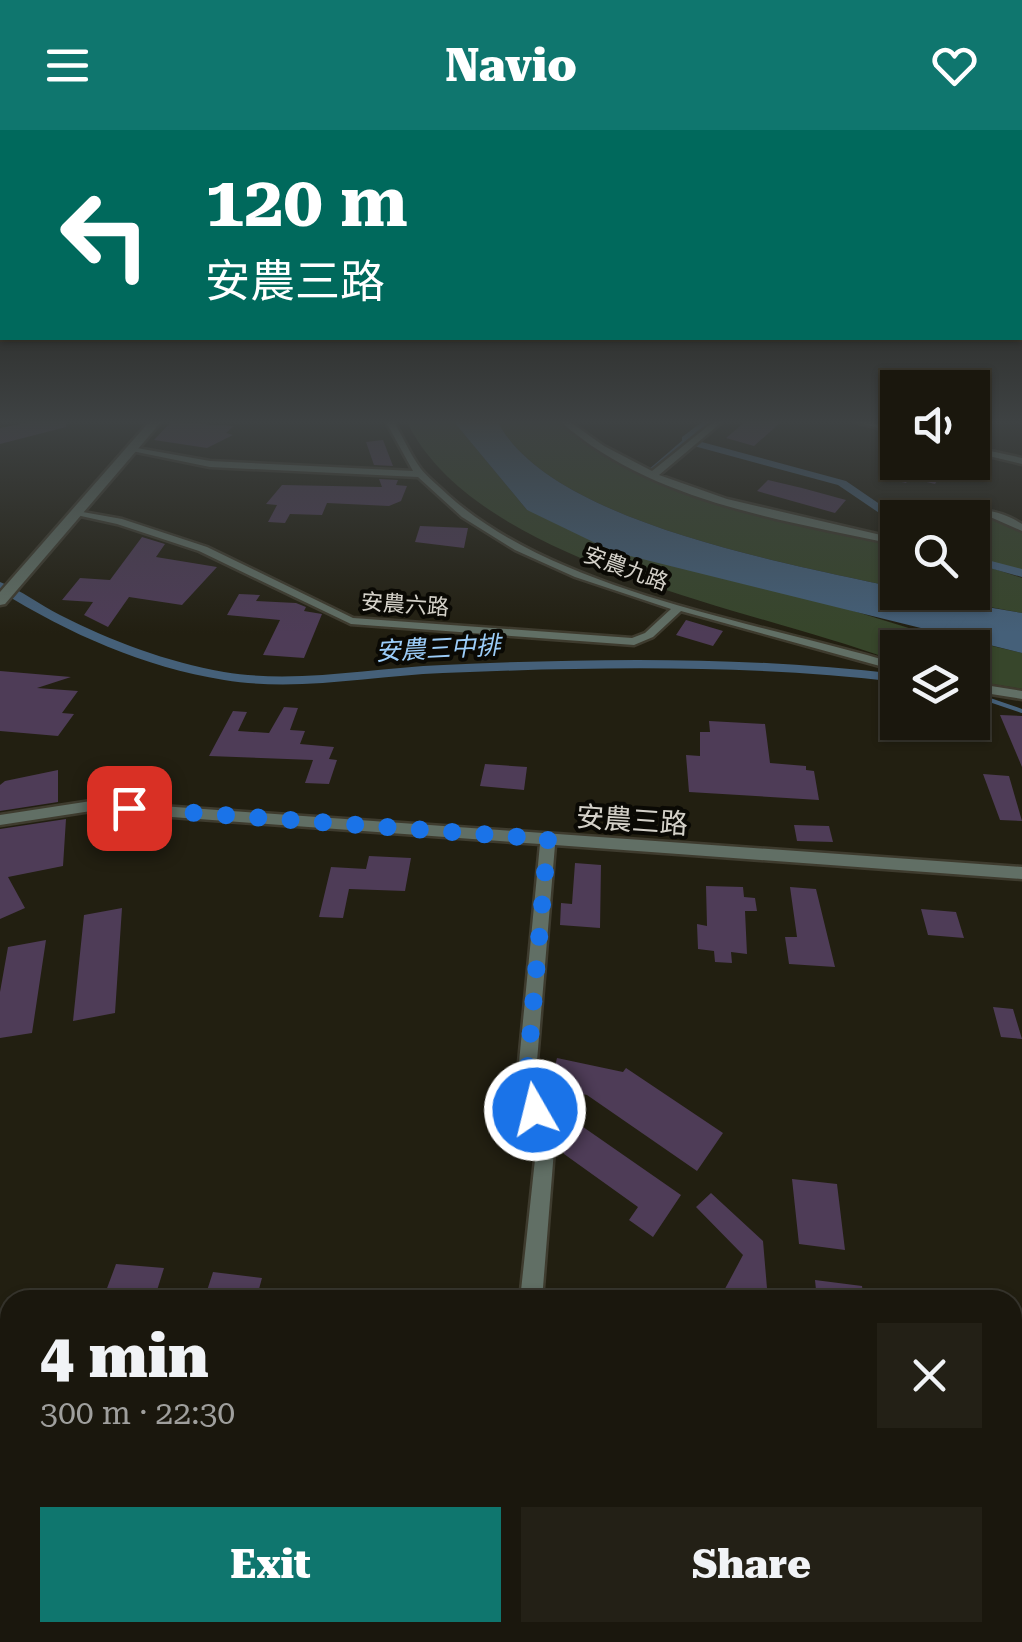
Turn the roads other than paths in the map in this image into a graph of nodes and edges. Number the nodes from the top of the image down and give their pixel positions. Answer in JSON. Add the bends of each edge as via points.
{"nodes":[{"id":1,"x":95,"y":493,"type":"edge"},
{"id":2,"x":444,"y":493,"type":"edge"},
{"id":3,"x":702,"y":493,"type":"edge"},
{"id":4,"x":990,"y":512,"type":"edge"},
{"id":5,"x":77,"y":514,"type":"junction"},
{"id":6,"x":1022,"y":528,"type":"edge"},
{"id":7,"x":880,"y":538,"type":"edge"},
{"id":8,"x":0,"y":600,"type":"edge"},
{"id":9,"x":678,"y":608,"type":"junction"},
{"id":10,"x":880,"y":662,"type":"edge"},
{"id":11,"x":990,"y":691,"type":"edge"},
{"id":12,"x":1022,"y":695,"type":"edge"},
{"id":13,"x":0,"y":820,"type":"edge"},
{"id":14,"x":548,"y":839,"type":"junction"},
{"id":15,"x":1022,"y":873,"type":"edge"},
{"id":16,"x":533,"y":1290,"type":"edge"}],
"edges":[{"from":1,"to":5,"type":"street"},
{"from":2,"to":9,"type":"street","name":"安農九路","via":[[531,552]]},
{"from":3,"to":7,"type":"street"},
{"from":4,"to":6,"type":"street"},
{"from":5,"to":8,"type":"street"},
{"from":5,"to":9,"type":"street","name":"安農六路","via":[[202,549],[351,621],[634,642]]},
{"from":9,"to":10,"type":"street","name":"安農九路"},
{"from":11,"to":12,"type":"street"},
{"from":13,"to":14,"type":"street","name":"安農三路","via":[[90,806]]},
{"from":14,"to":15,"type":"street","name":"安農三路"},
{"from":14,"to":16,"type":"street","via":[[527,1073],[545,1150]]}]}
